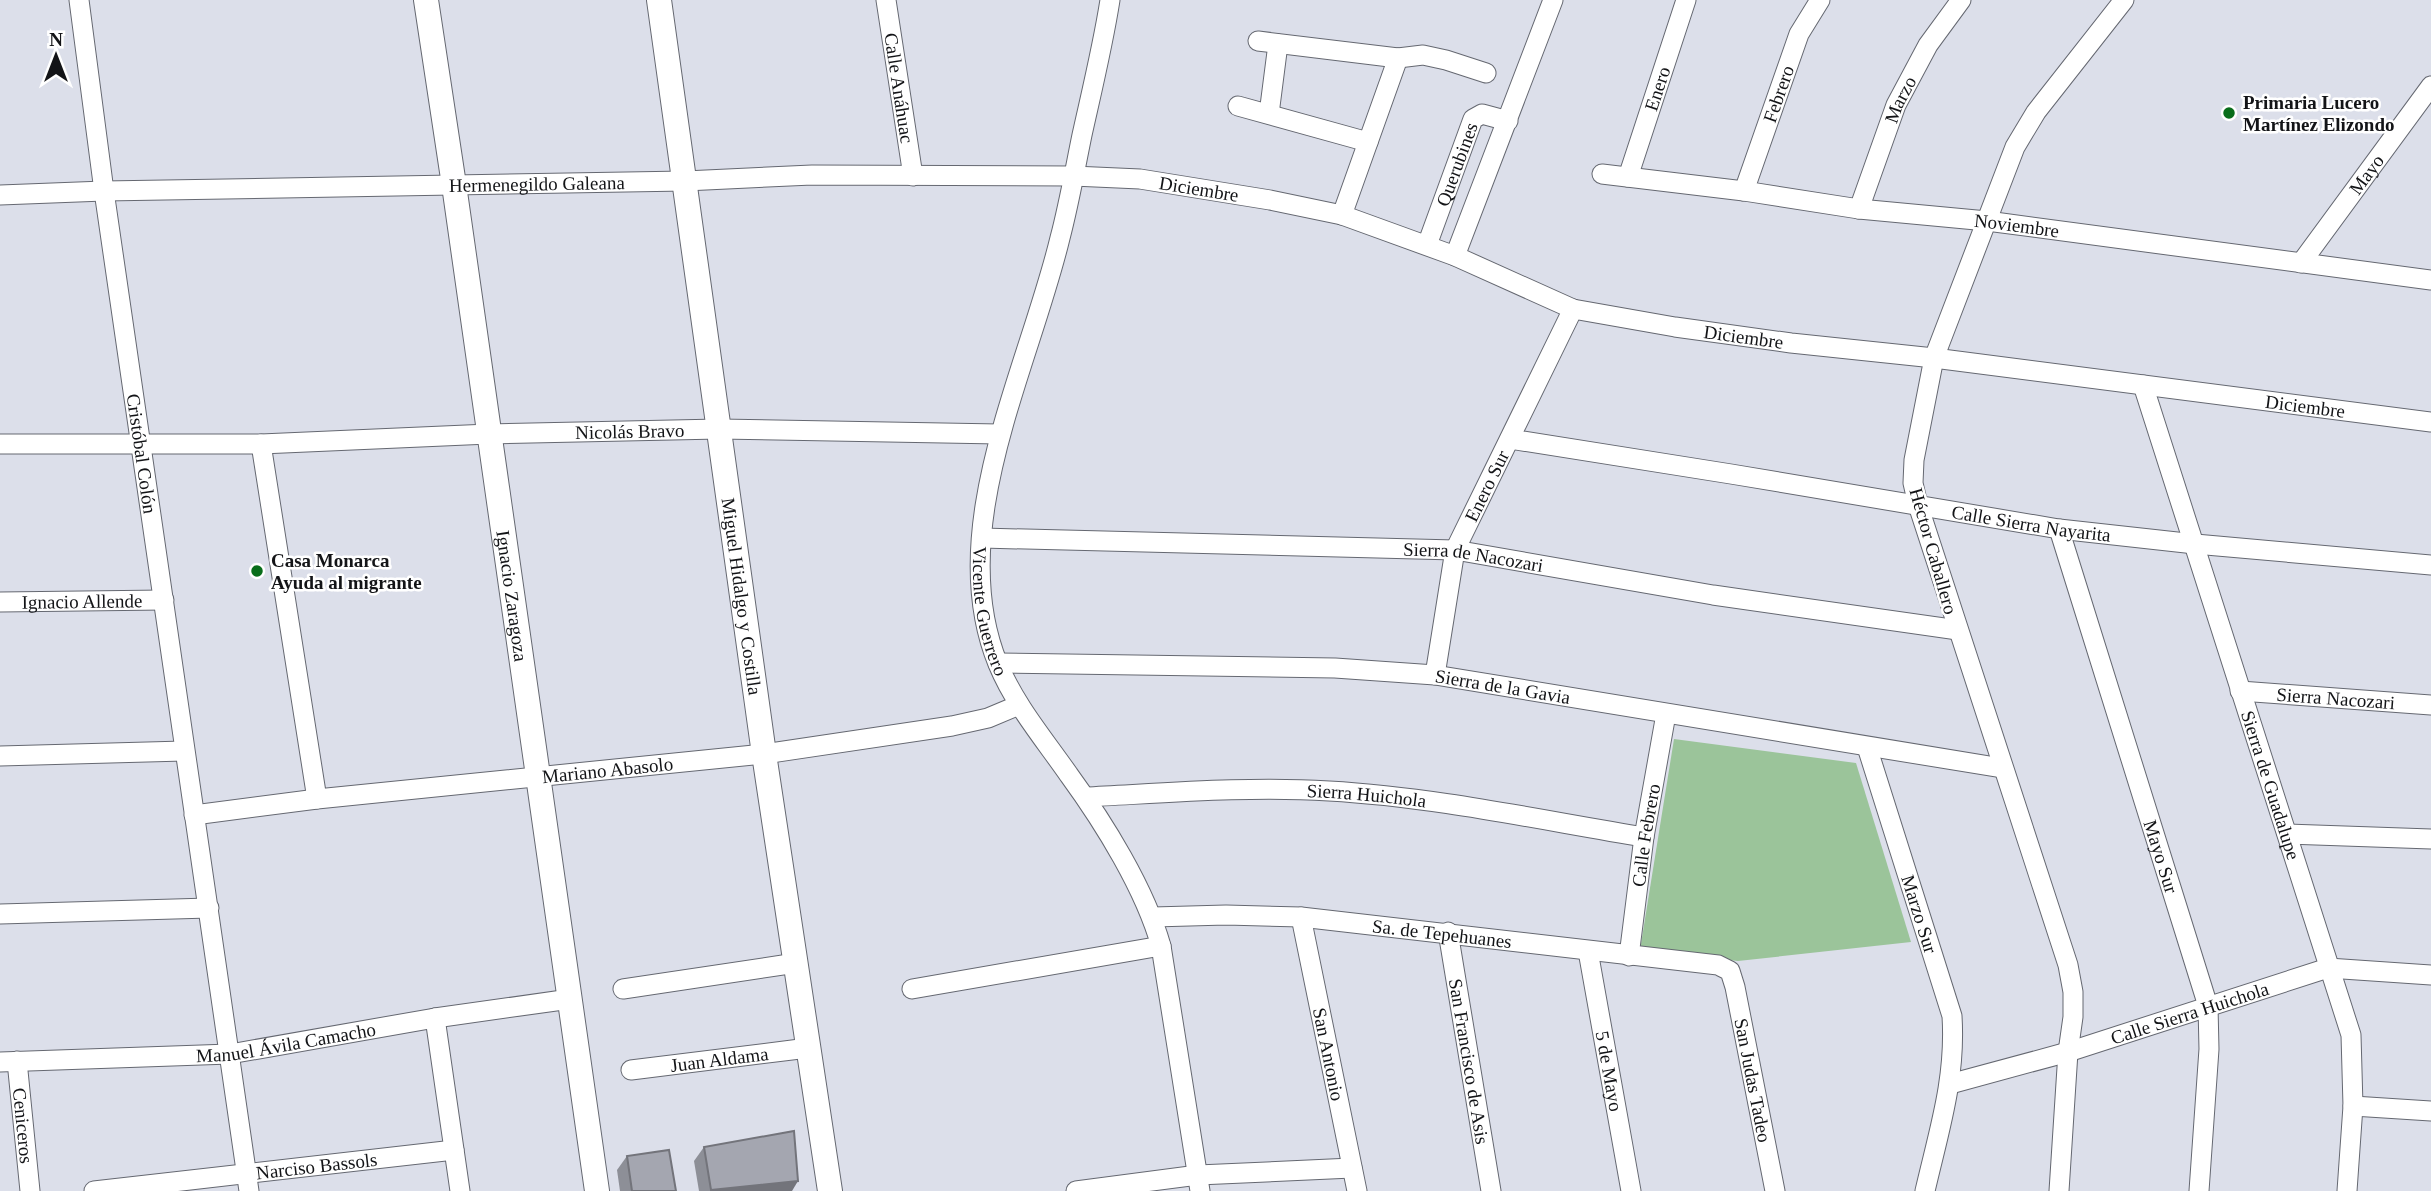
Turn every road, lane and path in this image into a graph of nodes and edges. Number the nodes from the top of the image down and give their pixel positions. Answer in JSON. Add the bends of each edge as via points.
{"nodes":[{"id":1,"x":79,"y":0,"type":"edge"},
{"id":2,"x":426,"y":0,"type":"edge"},
{"id":3,"x":659,"y":0,"type":"edge"},
{"id":4,"x":886,"y":0,"type":"edge"},
{"id":5,"x":1110,"y":0,"type":"edge"},
{"id":6,"x":1553,"y":0,"type":"edge"},
{"id":7,"x":1686,"y":0,"type":"edge"},
{"id":8,"x":1821,"y":0,"type":"edge"},
{"id":9,"x":1961,"y":0,"type":"edge"},
{"id":10,"x":2124,"y":0,"type":"edge"},
{"id":11,"x":1258,"y":41,"type":"dead end"},
{"id":12,"x":1279,"y":44,"type":"junction"},
{"id":13,"x":1398,"y":58,"type":"junction"},
{"id":14,"x":1486,"y":73,"type":"dead end"},
{"id":15,"x":2431,"y":86,"type":"edge"},
{"id":16,"x":1238,"y":106,"type":"dead end"},
{"id":17,"x":1269,"y":114,"type":"junction"},
{"id":18,"x":1508,"y":121,"type":"junction"},
{"id":19,"x":1368,"y":142,"type":"junction"},
{"id":20,"x":1602,"y":174,"type":"dead end"},
{"id":21,"x":914,"y":176,"type":"junction"},
{"id":22,"x":1073,"y":176,"type":"junction"},
{"id":23,"x":1628,"y":177,"type":"junction"},
{"id":24,"x":685,"y":181,"type":"junction"},
{"id":25,"x":454,"y":185,"type":"junction"},
{"id":26,"x":104,"y":191,"type":"junction"},
{"id":27,"x":1744,"y":191,"type":"junction"},
{"id":28,"x":0,"y":195,"type":"edge"},
{"id":29,"x":1859,"y":209,"type":"junction"},
{"id":30,"x":1342,"y":215,"type":"junction"},
{"id":31,"x":1987,"y":221,"type":"junction"},
{"id":32,"x":1427,"y":245,"type":"junction"},
{"id":33,"x":1455,"y":256,"type":"junction"},
{"id":34,"x":2301,"y":263,"type":"junction"},
{"id":35,"x":2431,"y":281,"type":"edge"},
{"id":36,"x":1573,"y":309,"type":"junction"},
{"id":37,"x":1934,"y":358,"type":"junction"},
{"id":38,"x":2143,"y":385,"type":"junction"},
{"id":39,"x":2431,"y":422,"type":"edge"},
{"id":40,"x":719,"y":429,"type":"junction"},
{"id":41,"x":489,"y":434,"type":"junction"},
{"id":42,"x":999,"y":434,"type":"junction"},
{"id":43,"x":1510,"y":439,"type":"junction"},
{"id":44,"x":141,"y":443,"type":"junction"},
{"id":45,"x":261,"y":443,"type":"junction"},
{"id":46,"x":0,"y":444,"type":"edge"},
{"id":47,"x":1917,"y":505,"type":"junction"},
{"id":48,"x":2059,"y":529,"type":"junction"},
{"id":49,"x":982,"y":538,"type":"junction"},
{"id":50,"x":2194,"y":544,"type":"junction"},
{"id":51,"x":1455,"y":550,"type":"junction"},
{"id":52,"x":2431,"y":565,"type":"edge"},
{"id":53,"x":164,"y":600,"type":"junction"},
{"id":54,"x":0,"y":601,"type":"edge"},
{"id":55,"x":1958,"y":630,"type":"junction"},
{"id":56,"x":998,"y":663,"type":"junction"},
{"id":57,"x":1435,"y":675,"type":"junction"},
{"id":58,"x":2240,"y":691,"type":"junction"},
{"id":59,"x":1019,"y":705,"type":"junction"},
{"id":60,"x":2431,"y":705,"type":"edge"},
{"id":61,"x":1666,"y":714,"type":"junction"},
{"id":62,"x":1867,"y":747,"type":"junction"},
{"id":63,"x":184,"y":751,"type":"junction"},
{"id":64,"x":764,"y":754,"type":"junction"},
{"id":65,"x":0,"y":756,"type":"edge"},
{"id":66,"x":2002,"y":768,"type":"junction"},
{"id":67,"x":537,"y":776,"type":"junction"},
{"id":68,"x":1085,"y":797,"type":"junction"},
{"id":69,"x":317,"y":799,"type":"junction"},
{"id":70,"x":194,"y":815,"type":"junction"},
{"id":71,"x":2287,"y":834,"type":"junction"},
{"id":72,"x":1644,"y":838,"type":"junction"},
{"id":73,"x":2431,"y":839,"type":"edge"},
{"id":74,"x":209,"y":908,"type":"junction"},
{"id":75,"x":0,"y":914,"type":"edge"},
{"id":76,"x":1153,"y":917,"type":"junction"},
{"id":77,"x":1301,"y":917,"type":"junction"},
{"id":78,"x":1448,"y":932,"type":"junction"},
{"id":79,"x":1161,"y":946,"type":"junction"},
{"id":80,"x":1588,"y":951,"type":"junction"},
{"id":81,"x":1629,"y":957,"type":"junction"},
{"id":82,"x":796,"y":963,"type":"junction"},
{"id":83,"x":2329,"y":968,"type":"junction"},
{"id":84,"x":1730,"y":971,"type":"joint"},
{"id":85,"x":2431,"y":975,"type":"edge"},
{"id":86,"x":622,"y":989,"type":"dead end"},
{"id":87,"x":912,"y":989,"type":"dead end"},
{"id":88,"x":570,"y":999,"type":"junction"},
{"id":89,"x":2208,"y":1006,"type":"junction"},
{"id":90,"x":435,"y":1018,"type":"junction"},
{"id":91,"x":808,"y":1048,"type":"junction"},
{"id":92,"x":2068,"y":1052,"type":"junction"},
{"id":93,"x":230,"y":1054,"type":"junction"},
{"id":94,"x":8,"y":1061,"type":"edge"},
{"id":95,"x":631,"y":1070,"type":"dead end"},
{"id":96,"x":1950,"y":1084,"type":"junction"},
{"id":97,"x":2353,"y":1106,"type":"junction"},
{"id":98,"x":2431,"y":1111,"type":"edge"},
{"id":99,"x":454,"y":1150,"type":"junction"},
{"id":100,"x":1352,"y":1168,"type":"junction"},
{"id":101,"x":247,"y":1182,"type":"edge"},
{"id":102,"x":1199,"y":1183,"type":"edge"},
{"id":103,"x":30,"y":1191,"type":"edge"},
{"id":104,"x":94,"y":1191,"type":"edge"},
{"id":105,"x":460,"y":1191,"type":"edge"},
{"id":106,"x":597,"y":1191,"type":"edge"},
{"id":107,"x":830,"y":1191,"type":"edge"},
{"id":108,"x":1076,"y":1191,"type":"edge"},
{"id":109,"x":1357,"y":1191,"type":"edge"},
{"id":110,"x":1491,"y":1191,"type":"edge"},
{"id":111,"x":1631,"y":1191,"type":"edge"},
{"id":112,"x":1775,"y":1191,"type":"edge"},
{"id":113,"x":1925,"y":1191,"type":"edge"},
{"id":114,"x":2059,"y":1191,"type":"edge"},
{"id":115,"x":2199,"y":1191,"type":"edge"},
{"id":116,"x":2347,"y":1191,"type":"edge"}],
"edges":[{"from":1,"to":26,"type":"street","name":"Cristóbal Colón"},
{"from":2,"to":25,"type":"main road","name":"Ignacio Zaragoza"},
{"from":3,"to":24,"type":"main road","name":"Miguel Hidalgo y Costilla"},
{"from":4,"to":21,"type":"street","name":"Calle Anáhuac"},
{"from":5,"to":22,"type":"street","name":"Vicente Guerrero"},
{"from":6,"to":18,"type":"street","name":"Querubines"},
{"from":7,"to":23,"type":"street","name":"Enero"},
{"from":8,"to":27,"type":"street","name":"Febrero","via":[[1799,34]]},
{"from":9,"to":29,"type":"street","name":"Marzo","via":[[1928,45],[1896,106]]},
{"from":10,"to":31,"type":"street","name":"Héctor Caballero","via":[[2036,112],[2015,147]]},
{"from":11,"to":12,"type":"street"},
{"from":12,"to":13,"type":"street"},
{"from":12,"to":17,"type":"street"},
{"from":13,"to":14,"type":"street","via":[[1423,55]]},
{"from":13,"to":19,"type":"street"},
{"from":15,"to":34,"type":"street","name":"Mayo"},
{"from":16,"to":17,"type":"street"},
{"from":17,"to":19,"type":"street"},
{"from":18,"to":32,"type":"street","name":"Querubines","via":[[1482,114],[1473,118]]},
{"from":18,"to":33,"type":"street","name":"Querubines"},
{"from":19,"to":30,"type":"street"},
{"from":20,"to":23,"type":"street","name":"Noviembre"},
{"from":21,"to":22,"type":"street","name":"Hermenegildo Galeana"},
{"from":21,"to":24,"type":"street","name":"Hermenegildo Galeana"},
{"from":22,"to":30,"type":"street","name":"Diciembre","via":[[1166,183]]},
{"from":22,"to":42,"type":"street","name":"Vicente Guerrero","via":[[1060,239]]},
{"from":23,"to":27,"type":"street","name":"Noviembre"},
{"from":24,"to":25,"type":"street","name":"Hermenegildo Galeana"},
{"from":24,"to":40,"type":"main road","name":"Miguel Hidalgo y Costilla"},
{"from":25,"to":26,"type":"street","name":"Hermenegildo Galeana"},
{"from":25,"to":41,"type":"main road","name":"Ignacio Zaragoza"},
{"from":26,"to":28,"type":"street","name":"Hermenegildo Galeana"},
{"from":26,"to":44,"type":"street","name":"Cristóbal Colón"},
{"from":27,"to":29,"type":"street","name":"Noviembre"},
{"from":29,"to":31,"type":"street","name":"Noviembre"},
{"from":30,"to":32,"type":"street","name":"Diciembre"},
{"from":31,"to":34,"type":"street","name":"Noviembre"},
{"from":31,"to":37,"type":"street","name":"Héctor Caballero"},
{"from":32,"to":33,"type":"street","name":"Diciembre"},
{"from":33,"to":36,"type":"street","name":"Diciembre"},
{"from":34,"to":35,"type":"street","name":"Noviembre"},
{"from":36,"to":37,"type":"street","name":"Diciembre","via":[[1701,331]]},
{"from":36,"to":43,"type":"street","name":"Enero Sur"},
{"from":37,"to":38,"type":"street","name":"Diciembre"},
{"from":37,"to":47,"type":"street","name":"Héctor Caballero","via":[[1914,460]]},
{"from":38,"to":39,"type":"street","name":"Diciembre"},
{"from":38,"to":50,"type":"street","name":"Sierra de Guadalupe"},
{"from":40,"to":41,"type":"street","name":"Nicolás Bravo"},
{"from":40,"to":42,"type":"street","name":"Nicolás Bravo"},
{"from":40,"to":64,"type":"main road","name":"Miguel Hidalgo y Costilla"},
{"from":41,"to":45,"type":"street","name":"Nicolás Bravo"},
{"from":41,"to":67,"type":"main road","name":"Ignacio Zaragoza"},
{"from":42,"to":49,"type":"street","name":"Vicente Guerrero"},
{"from":43,"to":47,"type":"street","name":"Calle Sierra Nayarita"},
{"from":43,"to":51,"type":"street","name":"Enero Sur"},
{"from":44,"to":45,"type":"street","name":"Nicolás Bravo"},
{"from":44,"to":46,"type":"street","name":"Nicolás Bravo"},
{"from":44,"to":53,"type":"street","name":"Cristóbal Colón"},
{"from":45,"to":69,"type":"street"},
{"from":47,"to":48,"type":"street","name":"Calle Sierra Nayarita"},
{"from":47,"to":55,"type":"street","name":"Héctor Caballero"},
{"from":48,"to":50,"type":"street","name":"Calle Sierra Nayarita"},
{"from":48,"to":89,"type":"street","name":"Mayo Sur"},
{"from":49,"to":51,"type":"street","name":"Sierra de Nacozari"},
{"from":49,"to":56,"type":"street","name":"Vicente Guerrero","via":[[985,618]]},
{"from":50,"to":52,"type":"street","name":"Calle Sierra Nayarita"},
{"from":50,"to":58,"type":"street","name":"Sierra de Guadalupe"},
{"from":51,"to":55,"type":"street","name":"Sierra de Nacozari","via":[[1713,595]]},
{"from":51,"to":57,"type":"street","name":"Enero Sur"},
{"from":53,"to":54,"type":"street","name":"Ignacio Allende"},
{"from":53,"to":63,"type":"street","name":"Cristóbal Colón"},
{"from":55,"to":66,"type":"street","name":"Héctor Caballero"},
{"from":56,"to":57,"type":"street","name":"Sierra de la Gavia","via":[[1335,668]]},
{"from":56,"to":59,"type":"street","name":"Vicente Guerrero"},
{"from":57,"to":61,"type":"street","name":"Sierra de la Gavia"},
{"from":58,"to":60,"type":"street","name":"Sierra Nacozari"},
{"from":58,"to":71,"type":"street","name":"Sierra de Guadalupe"},
{"from":59,"to":64,"type":"street","name":"Mariano Abasolo","via":[[952,726]]},
{"from":59,"to":68,"type":"street","name":"Vicente Guerrero"},
{"from":61,"to":62,"type":"street","name":"Sierra de la Gavia"},
{"from":61,"to":72,"type":"street","name":"Calle Febrero"},
{"from":62,"to":66,"type":"street","name":"Sierra de la Gavia"},
{"from":62,"to":96,"type":"street","name":"Marzo Sur","via":[[1952,1016]]},
{"from":63,"to":65,"type":"street"},
{"from":63,"to":70,"type":"street","name":"Cristóbal Colón"},
{"from":64,"to":67,"type":"street","name":"Mariano Abasolo"},
{"from":64,"to":82,"type":"main road","name":"Miguel Hidalgo y Costilla"},
{"from":66,"to":92,"type":"street","name":"Héctor Caballero","via":[[2068,965],[2073,992]]},
{"from":67,"to":69,"type":"street","name":"Mariano Abasolo"},
{"from":67,"to":88,"type":"main road","name":"Ignacio Zaragoza"},
{"from":68,"to":72,"type":"street","name":"Sierra Huichola","via":[[1266,788],[1331,791],[1422,800]]},
{"from":68,"to":76,"type":"street","name":"Vicente Guerrero"},
{"from":69,"to":70,"type":"street","name":"Mariano Abasolo"},
{"from":70,"to":74,"type":"street","name":"Cristóbal Colón"},
{"from":71,"to":73,"type":"street"},
{"from":71,"to":83,"type":"street","name":"Sierra de Guadalupe"},
{"from":72,"to":81,"type":"street","name":"Calle Febrero"},
{"from":74,"to":75,"type":"street"},
{"from":74,"to":93,"type":"street","name":"Cristóbal Colón"},
{"from":76,"to":77,"type":"street","name":"Sa. de Tepehuanes"},
{"from":76,"to":79,"type":"street","name":"Vicente Guerrero"},
{"from":77,"to":78,"type":"street","name":"Sa. de Tepehuanes"},
{"from":77,"to":100,"type":"street","name":"San Antonio"},
{"from":78,"to":80,"type":"street","name":"Sa. de Tepehuanes"},
{"from":78,"to":110,"type":"street","name":"San Francisco de Asis"},
{"from":79,"to":87,"type":"street"},
{"from":79,"to":102,"type":"street","name":"Vicente Guerrero"},
{"from":80,"to":81,"type":"street","name":"Sa. de Tepehuanes"},
{"from":80,"to":111,"type":"street","name":"5 de Mayo"},
{"from":81,"to":84,"type":"street","name":"Sa. de Tepehuanes","via":[[1718,965]]},
{"from":82,"to":86,"type":"street"},
{"from":82,"to":91,"type":"main road","name":"Miguel Hidalgo y Costilla"},
{"from":83,"to":85,"type":"street","name":"Calle Sierra Huichola"},
{"from":83,"to":89,"type":"street","name":"Calle Sierra Huichola"},
{"from":83,"to":97,"type":"street","name":"Sierra de Guadalupe","via":[[2351,1035]]},
{"from":84,"to":112,"type":"street","name":"San Judas Tadeo"},
{"from":88,"to":90,"type":"street","name":"Manuel Ávila Camacho"},
{"from":88,"to":106,"type":"main road","name":"Ignacio Zaragoza"},
{"from":89,"to":92,"type":"street","name":"Calle Sierra Huichola"},
{"from":89,"to":115,"type":"street","name":"Mayo Sur"},
{"from":90,"to":93,"type":"street","name":"Manuel Ávila Camacho"},
{"from":90,"to":99,"type":"street"},
{"from":91,"to":95,"type":"street","name":"Juan Aldama"},
{"from":91,"to":107,"type":"main road","name":"Miguel Hidalgo y Costilla"},
{"from":92,"to":96,"type":"street","name":"Calle Sierra Huichola"},
{"from":92,"to":114,"type":"street","name":"Héctor Caballero"},
{"from":93,"to":94,"type":"street","name":"Manuel Ávila Camacho"},
{"from":93,"to":101,"type":"street","name":"Cristóbal Colón"},
{"from":94,"to":103,"type":"street","name":"Ceniceros"},
{"from":96,"to":113,"type":"street","name":"Marzo Sur"},
{"from":97,"to":98,"type":"street"},
{"from":97,"to":116,"type":"street","name":"Sierra de Guadalupe"},
{"from":99,"to":101,"type":"street","name":"Narciso Bassols"},
{"from":99,"to":105,"type":"street"},
{"from":100,"to":102,"type":"street"},
{"from":100,"to":109,"type":"street","name":"San Antonio"},
{"from":101,"to":104,"type":"street","name":"Narciso Bassols"},
{"from":102,"to":108,"type":"street"}]}
